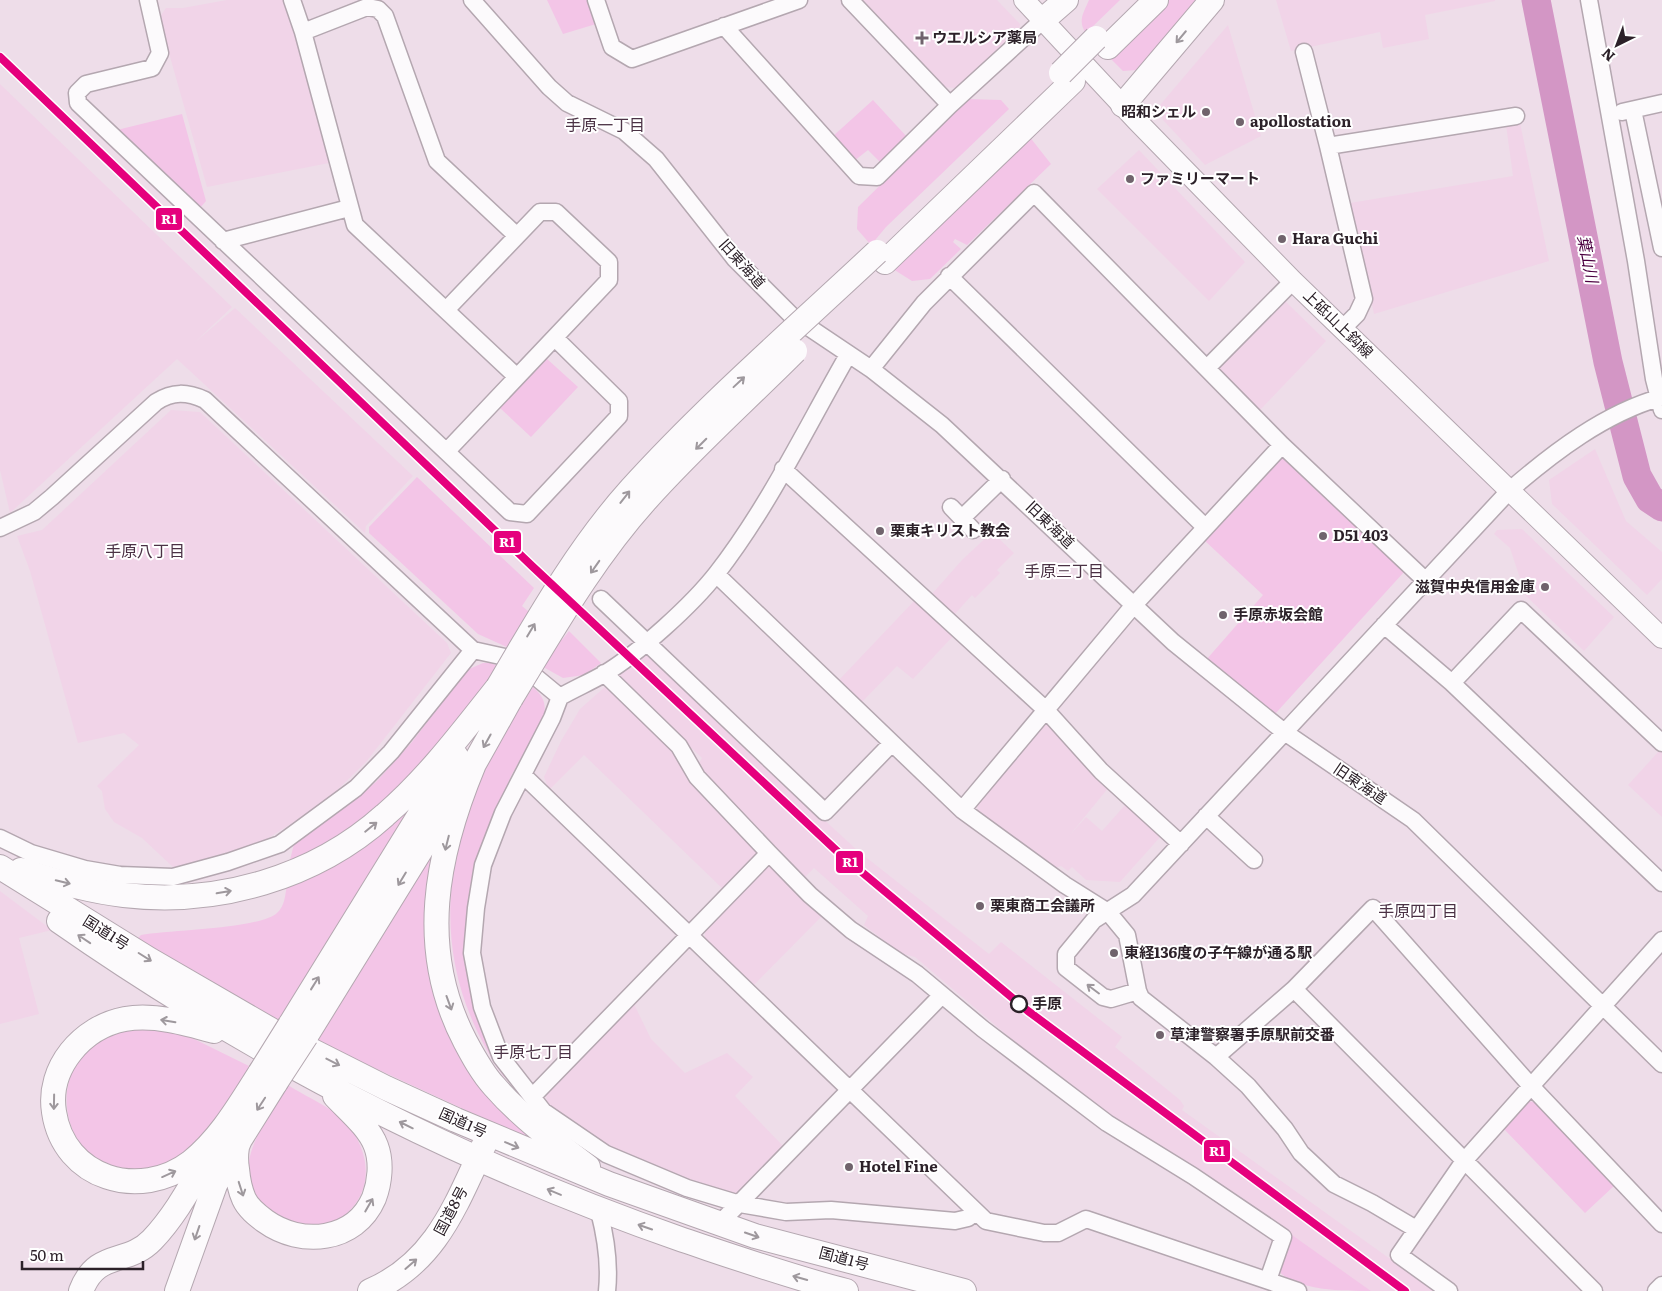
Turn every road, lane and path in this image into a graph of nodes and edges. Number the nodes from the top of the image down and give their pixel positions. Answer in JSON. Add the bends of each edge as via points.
{"nodes":[{"id":1,"x":148,"y":0,"type":"edge"},
{"id":2,"x":292,"y":0,"type":"edge"},
{"id":3,"x":472,"y":0,"type":"edge"},
{"id":4,"x":596,"y":0,"type":"edge"},
{"id":5,"x":799,"y":0,"type":"edge"},
{"id":6,"x":850,"y":0,"type":"edge"},
{"id":7,"x":1066,"y":0,"type":"edge"},
{"id":8,"x":1135,"y":0,"type":"edge"},
{"id":9,"x":1156,"y":0,"type":"edge"},
{"id":10,"x":1212,"y":0,"type":"edge"},
{"id":11,"x":1589,"y":0,"type":"edge"},
{"id":12,"x":1033,"y":6,"type":"edge"},
{"id":13,"x":724,"y":26,"type":"junction"},
{"id":14,"x":303,"y":32,"type":"junction"},
{"id":15,"x":1102,"y":43,"type":"junction"},
{"id":16,"x":1304,"y":52,"type":"dead end"},
{"id":17,"x":1662,"y":103,"type":"edge"},
{"id":18,"x":950,"y":105,"type":"junction"},
{"id":19,"x":1123,"y":105,"type":"junction"},
{"id":20,"x":1633,"y":110,"type":"junction"},
{"id":21,"x":1610,"y":113,"type":"junction"},
{"id":22,"x":1516,"y":116,"type":"dead end"},
{"id":23,"x":1328,"y":146,"type":"junction"},
{"id":24,"x":349,"y":208,"type":"junction"},
{"id":25,"x":516,"y":236,"type":"junction"},
{"id":26,"x":223,"y":241,"type":"junction"},
{"id":27,"x":1662,"y":245,"type":"edge"},
{"id":28,"x":949,"y":276,"type":"junction"},
{"id":29,"x":1293,"y":281,"type":"junction"},
{"id":30,"x":446,"y":310,"type":"junction"},
{"id":31,"x":1342,"y":329,"type":"junction"},
{"id":32,"x":555,"y":338,"type":"junction"},
{"id":33,"x":848,"y":355,"type":"junction"},
{"id":34,"x":1206,"y":368,"type":"junction"},
{"id":35,"x":871,"y":369,"type":"junction"},
{"id":36,"x":517,"y":377,"type":"junction"},
{"id":37,"x":1661,"y":401,"type":"edge"},
{"id":38,"x":1282,"y":445,"type":"junction"},
{"id":39,"x":447,"y":451,"type":"junction"},
{"id":40,"x":783,"y":469,"type":"junction"},
{"id":41,"x":1002,"y":479,"type":"junction"},
{"id":42,"x":1510,"y":490,"type":"junction"},
{"id":43,"x":962,"y":519,"type":"dead end"},
{"id":44,"x":1205,"y":527,"type":"junction"},
{"id":45,"x":0,"y":528,"type":"edge"},
{"id":46,"x":716,"y":574,"type":"junction"},
{"id":47,"x":1426,"y":581,"type":"junction"},
{"id":48,"x":600,"y":599,"type":"dead end"},
{"id":49,"x":1133,"y":606,"type":"junction"},
{"id":50,"x":1384,"y":624,"type":"junction"},
{"id":51,"x":1662,"y":638,"type":"edge"},
{"id":52,"x":646,"y":642,"type":"junction"},
{"id":53,"x":473,"y":650,"type":"junction"},
{"id":54,"x":604,"y":673,"type":"junction"},
{"id":55,"x":1452,"y":683,"type":"junction"},
{"id":56,"x":504,"y":693,"type":"junction"},
{"id":57,"x":560,"y":697,"type":"junction"},
{"id":58,"x":1046,"y":710,"type":"junction"},
{"id":59,"x":1283,"y":731,"type":"junction"},
{"id":60,"x":892,"y":743,"type":"junction"},
{"id":61,"x":1662,"y":743,"type":"edge"},
{"id":62,"x":474,"y":764,"type":"junction"},
{"id":63,"x":523,"y":775,"type":"junction"},
{"id":64,"x":962,"y":810,"type":"junction"},
{"id":65,"x":1206,"y":816,"type":"junction"},
{"id":66,"x":0,"y":838,"type":"edge"},
{"id":67,"x":1181,"y":844,"type":"junction"},
{"id":68,"x":769,"y":852,"type":"junction"},
{"id":69,"x":1254,"y":860,"type":"dead end"},
{"id":70,"x":0,"y":865,"type":"edge"},
{"id":71,"x":0,"y":880,"type":"edge"},
{"id":72,"x":1662,"y":883,"type":"edge"},
{"id":73,"x":1108,"y":912,"type":"junction"},
{"id":74,"x":688,"y":936,"type":"junction"},
{"id":75,"x":1662,"y":940,"type":"edge"},
{"id":76,"x":1294,"y":989,"type":"junction"},
{"id":77,"x":1138,"y":991,"type":"junction"},
{"id":78,"x":942,"y":995,"type":"junction"},
{"id":79,"x":1604,"y":1007,"type":"junction"},
{"id":80,"x":298,"y":1030,"type":"junction"},
{"id":81,"x":1216,"y":1057,"type":"junction"},
{"id":82,"x":1662,"y":1064,"type":"edge"},
{"id":83,"x":267,"y":1069,"type":"junction"},
{"id":84,"x":324,"y":1084,"type":"junction"},
{"id":85,"x":1530,"y":1085,"type":"junction"},
{"id":86,"x":850,"y":1092,"type":"junction"},
{"id":87,"x":532,"y":1097,"type":"junction"},
{"id":88,"x":239,"y":1122,"type":"junction"},
{"id":89,"x":488,"y":1134,"type":"junction"},
{"id":90,"x":477,"y":1158,"type":"junction"},
{"id":91,"x":1464,"y":1161,"type":"junction"},
{"id":92,"x":609,"y":1184,"type":"junction"},
{"id":93,"x":740,"y":1204,"type":"junction"},
{"id":94,"x":599,"y":1211,"type":"junction"},
{"id":95,"x":975,"y":1212,"type":"junction"},
{"id":96,"x":720,"y":1223,"type":"junction"},
{"id":97,"x":1662,"y":1224,"type":"edge"},
{"id":98,"x":1416,"y":1229,"type":"junction"},
{"id":99,"x":865,"y":1265,"type":"junction"},
{"id":100,"x":1268,"y":1280,"type":"junction"},
{"id":101,"x":1662,"y":1285,"type":"edge"},
{"id":102,"x":81,"y":1291,"type":"edge"},
{"id":103,"x":177,"y":1291,"type":"edge"},
{"id":104,"x":370,"y":1291,"type":"edge"},
{"id":105,"x":607,"y":1291,"type":"edge"},
{"id":106,"x":846,"y":1291,"type":"edge"},
{"id":107,"x":888,"y":1291,"type":"edge"},
{"id":108,"x":964,"y":1291,"type":"edge"},
{"id":109,"x":1298,"y":1291,"type":"edge"},
{"id":110,"x":1449,"y":1291,"type":"edge"},
{"id":111,"x":1594,"y":1291,"type":"edge"},
{"id":112,"x":1656,"y":1291,"type":"edge"}],
"edges":[{"from":1,"to":26,"type":"street","via":[[160,53],[152,68],[86,84],[77,93],[78,103]]},
{"from":2,"to":14,"type":"street"},
{"from":3,"to":33,"type":"street","name":"旧東海道","via":[[567,103],[624,131],[656,159],[735,259],[792,316]]},
{"from":4,"to":13,"type":"street","via":[[612,47],[632,59]]},
{"from":5,"to":13,"type":"street"},
{"from":6,"to":18,"type":"street"},
{"from":7,"to":12,"type":"highway"},
{"from":8,"to":15,"type":"highway"},
{"from":9,"to":15,"type":"highway"},
{"from":10,"to":19,"type":"highway","one_way":true},
{"from":11,"to":21,"type":"street"},
{"from":12,"to":18,"type":"street"},
{"from":12,"to":19,"type":"main road","name":"上砥山上鈎線"},
{"from":13,"to":18,"type":"street","via":[[859,176],[877,177]]},
{"from":14,"to":24,"type":"street"},
{"from":14,"to":25,"type":"street","via":[[367,7],[378,9],[385,16],[437,161]]},
{"from":15,"to":56,"type":"highway","bridge":true,"via":[[881,257],[695,424],[630,490],[585,548],[542,612]]},
{"from":16,"to":23,"type":"street"},
{"from":17,"to":20,"type":"street"},
{"from":19,"to":29,"type":"main road","name":"上砥山上鈎線"},
{"from":20,"to":21,"type":"street"},
{"from":20,"to":27,"type":"street"},
{"from":21,"to":37,"type":"street","via":[[1654,379]]},
{"from":22,"to":23,"type":"street"},
{"from":23,"to":31,"type":"street","via":[[1364,299],[1357,314]]},
{"from":24,"to":26,"type":"street"},
{"from":24,"to":30,"type":"street","via":[[355,225]]},
{"from":25,"to":30,"type":"street"},
{"from":25,"to":32,"type":"street","via":[[540,212],[556,212],[609,262],[609,280]]},
{"from":26,"to":39,"type":"street"},
{"from":28,"to":34,"type":"street","via":[[1034,193]]},
{"from":28,"to":35,"type":"street"},
{"from":28,"to":44,"type":"street"},
{"from":29,"to":31,"type":"main road","name":"上砥山上鈎線"},
{"from":29,"to":34,"type":"street"},
{"from":30,"to":36,"type":"street"},
{"from":31,"to":42,"type":"main road","name":"上砥山上鈎線"},
{"from":32,"to":36,"type":"street"},
{"from":32,"to":39,"type":"street","via":[[619,401],[619,416],[527,514],[510,512]]},
{"from":33,"to":35,"type":"street","name":"旧東海道"},
{"from":33,"to":40,"type":"street"},
{"from":34,"to":38,"type":"street"},
{"from":35,"to":41,"type":"street","name":"旧東海道","via":[[942,425]]},
{"from":36,"to":39,"type":"street"},
{"from":37,"to":42,"type":"street","via":[[1636,404],[1600,423]]},
{"from":38,"to":44,"type":"street"},
{"from":38,"to":47,"type":"street"},
{"from":40,"to":46,"type":"street","via":[[743,537]]},
{"from":40,"to":58,"type":"street"},
{"from":41,"to":43,"type":"street"},
{"from":41,"to":49,"type":"street","name":"旧東海道"},
{"from":42,"to":47,"type":"street"},
{"from":42,"to":51,"type":"main road","name":"上砥山上鈎線"},
{"from":44,"to":49,"type":"street"},
{"from":45,"to":53,"type":"street","via":[[34,512],[52,498],[166,395],[194,394],[205,400]]},
{"from":46,"to":52,"type":"street","via":[[684,609]]},
{"from":46,"to":60,"type":"street"},
{"from":47,"to":50,"type":"street"},
{"from":48,"to":52,"type":"street"},
{"from":49,"to":58,"type":"street"},
{"from":49,"to":59,"type":"street","name":"旧東海道"},
{"from":50,"to":55,"type":"street"},
{"from":50,"to":59,"type":"street"},
{"from":52,"to":54,"type":"street"},
{"from":52,"to":60,"type":"street","via":[[825,812]]},
{"from":53,"to":57,"type":"street","via":[[514,659]]},
{"from":53,"to":66,"type":"street","via":[[391,752],[356,788],[280,844],[173,876],[120,876],[31,853]]},
{"from":54,"to":57,"type":"street"},
{"from":54,"to":68,"type":"street","via":[[679,746],[697,778]]},
{"from":55,"to":61,"type":"street","via":[[1521,610]]},
{"from":55,"to":72,"type":"street"},
{"from":56,"to":62,"type":"highway","one_way":true},
{"from":70,"to":56,"type":"highway","one_way":true,"via":[[86,888],[158,898],[230,892],[294,872],[356,839],[385,815]]},
{"from":80,"to":56,"type":"highway","one_way":true},
{"from":57,"to":63,"type":"street"},
{"from":58,"to":64,"type":"street"},
{"from":58,"to":67,"type":"street","via":[[1100,771]]},
{"from":59,"to":65,"type":"street"},
{"from":59,"to":79,"type":"street","name":"旧東海道","via":[[1413,820]]},
{"from":60,"to":64,"type":"street"},
{"from":62,"to":80,"type":"highway","one_way":true},
{"from":62,"to":92,"type":"highway","one_way":true,"via":[[442,861],[436,926],[445,993],[462,1034],[492,1084],[515,1109]]},
{"from":63,"to":74,"type":"street"},
{"from":63,"to":87,"type":"street","via":[[503,813],[483,864],[472,954],[482,1006],[501,1057]]},
{"from":64,"to":73,"type":"street"},
{"from":65,"to":67,"type":"street"},
{"from":65,"to":69,"type":"street"},
{"from":67,"to":73,"type":"street","via":[[1133,895]]},
{"from":68,"to":74,"type":"street"},
{"from":68,"to":78,"type":"street","via":[[851,930],[917,974]]},
{"from":70,"to":89,"type":"highway","name":"国道1号","one_way":true,"via":[[150,960],[272,1030],[386,1088]]},
{"from":83,"to":71,"type":"highway","name":"国道1号","one_way":true,"via":[[139,975]]},
{"from":73,"to":77,"type":"street","via":[[1127,936]]},
{"from":77,"to":73,"type":"street","one_way":true,"via":[[1111,999],[1103,997],[1066,968],[1066,954],[1094,920]]},
{"from":74,"to":86,"type":"street"},
{"from":74,"to":87,"type":"street"},
{"from":75,"to":79,"type":"street"},
{"from":76,"to":81,"type":"street"},
{"from":76,"to":85,"type":"street","via":[[1374,908]]},
{"from":76,"to":91,"type":"street"},
{"from":77,"to":81,"type":"street","via":[[1150,1006]]},
{"from":78,"to":86,"type":"street"},
{"from":78,"to":100,"type":"street","via":[[1107,1122],[1283,1237]]},
{"from":79,"to":82,"type":"street","name":"旧東海道"},
{"from":79,"to":85,"type":"street"},
{"from":80,"to":83,"type":"highway","bridge":true},
{"from":81,"to":98,"type":"street","via":[[1248,1086],[1286,1129],[1301,1153],[1334,1184]]},
{"from":83,"to":84,"type":"highway","name":"国道1号"},
{"from":83,"to":88,"type":"highway"},
{"from":83,"to":88,"type":"highway","one_way":true,"via":[[216,1032],[164,1020],[124,1019],[105,1026],[77,1044],[65,1058],[56,1077],[54,1111],[58,1129],[68,1148],[99,1174],[118,1181],[158,1179],[174,1172]]},
{"from":88,"to":84,"type":"highway","one_way":true,"via":[[237,1173],[244,1200],[255,1214],[274,1228],[306,1238],[344,1232],[361,1219],[371,1204],[378,1187],[380,1164],[376,1144]]},
{"from":90,"to":84,"type":"highway","name":"国道1号","one_way":true},
{"from":85,"to":91,"type":"street"},
{"from":85,"to":97,"type":"street"},
{"from":86,"to":93,"type":"street"},
{"from":86,"to":95,"type":"street"},
{"from":87,"to":93,"type":"street","via":[[543,1111],[606,1154],[687,1188]]},
{"from":88,"to":102,"type":"highway","via":[[152,1240],[136,1252],[102,1263],[86,1276]]},
{"from":88,"to":103,"type":"highway","one_way":true},
{"from":89,"to":90,"type":"highway","name":"国道8号"},
{"from":89,"to":92,"type":"highway","name":"国道1号","one_way":true},
{"from":94,"to":90,"type":"highway","name":"国道1号","one_way":true},
{"from":104,"to":90,"type":"highway","name":"国道8号","one_way":true,"via":[[384,1285],[412,1264],[437,1239]]},
{"from":91,"to":98,"type":"street"},
{"from":91,"to":111,"type":"street"},
{"from":92,"to":96,"type":"highway","name":"国道1号"},
{"from":93,"to":95,"type":"street","via":[[786,1212],[831,1210],[955,1220],[968,1218]]},
{"from":93,"to":96,"type":"street"},
{"from":94,"to":105,"type":"street","via":[[607,1247]]},
{"from":106,"to":94,"type":"highway","name":"国道1号","one_way":true},
{"from":95,"to":100,"type":"street","via":[[986,1221],[1044,1233],[1058,1232],[1086,1219]]},
{"from":96,"to":99,"type":"highway","name":"国道1号","one_way":true,"via":[[755,1236]]},
{"from":98,"to":110,"type":"street","via":[[1399,1255]]},
{"from":99,"to":107,"type":"highway","via":[[879,1275],[889,1287]]},
{"from":99,"to":108,"type":"highway","name":"国道1号"},
{"from":100,"to":109,"type":"street"},
{"from":101,"to":112,"type":"street"}]}
